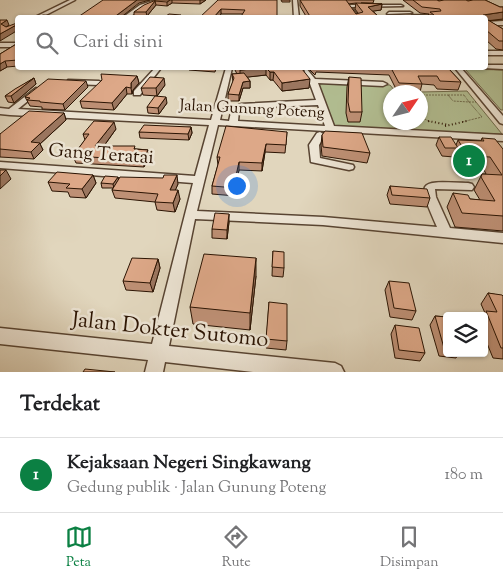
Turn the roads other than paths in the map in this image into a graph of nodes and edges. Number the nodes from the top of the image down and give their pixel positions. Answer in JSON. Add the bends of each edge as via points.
{"nodes":[{"id":1,"x":73,"y":0,"type":"edge"},
{"id":2,"x":160,"y":0,"type":"edge"},
{"id":3,"x":395,"y":0,"type":"edge"},
{"id":4,"x":295,"y":2,"type":"edge"},
{"id":5,"x":304,"y":4,"type":"edge"},
{"id":6,"x":378,"y":5,"type":"junction"},
{"id":7,"x":401,"y":5,"type":"junction"},
{"id":8,"x":410,"y":5,"type":"dead end"},
{"id":9,"x":59,"y":7,"type":"junction"},
{"id":10,"x":72,"y":8,"type":"dead end"},
{"id":11,"x":42,"y":15,"type":"edge"},
{"id":12,"x":128,"y":15,"type":"edge"},
{"id":13,"x":297,"y":15,"type":"edge"},
{"id":14,"x":359,"y":15,"type":"edge"},
{"id":15,"x":386,"y":15,"type":"edge"},
{"id":16,"x":398,"y":15,"type":"dead end"},
{"id":17,"x":403,"y":15,"type":"edge"},
{"id":18,"x":411,"y":15,"type":"edge"},
{"id":19,"x":503,"y":23,"type":"edge"},
{"id":20,"x":488,"y":24,"type":"edge"},
{"id":21,"x":488,"y":25,"type":"edge"},
{"id":22,"x":495,"y":30,"type":"edge"},
{"id":23,"x":0,"y":45,"type":"edge"},
{"id":24,"x":15,"y":45,"type":"edge"},
{"id":25,"x":488,"y":53,"type":"edge"},
{"id":26,"x":503,"y":53,"type":"edge"},
{"id":27,"x":488,"y":67,"type":"edge"},
{"id":28,"x":503,"y":68,"type":"edge"},
{"id":29,"x":156,"y":70,"type":"edge"},
{"id":30,"x":228,"y":70,"type":"edge"},
{"id":31,"x":305,"y":70,"type":"edge"},
{"id":32,"x":460,"y":70,"type":"edge"},
{"id":33,"x":47,"y":81,"type":"edge"},
{"id":34,"x":313,"y":81,"type":"junction"},
{"id":35,"x":64,"y":82,"type":"edge"},
{"id":36,"x":383,"y":84,"type":"dead end"},
{"id":37,"x":93,"y":90,"type":"edge"},
{"id":38,"x":137,"y":93,"type":"dead end"},
{"id":39,"x":81,"y":102,"type":"edge"},
{"id":40,"x":321,"y":102,"type":"junction"},
{"id":41,"x":0,"y":111,"type":"edge"},
{"id":42,"x":10,"y":112,"type":"junction"},
{"id":43,"x":499,"y":112,"type":"edge"},
{"id":44,"x":68,"y":115,"type":"junction"},
{"id":45,"x":503,"y":121,"type":"edge"},
{"id":46,"x":273,"y":122,"type":"dead end"},
{"id":47,"x":214,"y":123,"type":"junction"},
{"id":48,"x":233,"y":124,"type":"junction"},
{"id":49,"x":290,"y":125,"type":"junction"},
{"id":50,"x":330,"y":126,"type":"junction"},
{"id":51,"x":352,"y":130,"type":"junction"},
{"id":52,"x":320,"y":132,"type":"junction"},
{"id":53,"x":503,"y":138,"type":"edge"},
{"id":54,"x":452,"y":143,"type":"edge"},
{"id":55,"x":497,"y":148,"type":"edge"},
{"id":56,"x":0,"y":165,"type":"edge"},
{"id":57,"x":349,"y":167,"type":"dead end"},
{"id":58,"x":199,"y":180,"type":"junction"},
{"id":59,"x":468,"y":187,"type":"dead end"},
{"id":60,"x":190,"y":215,"type":"junction"},
{"id":61,"x":446,"y":233,"type":"junction"},
{"id":62,"x":503,"y":238,"type":"edge"},
{"id":63,"x":0,"y":336,"type":"edge"},
{"id":64,"x":159,"y":351,"type":"junction"},
{"id":65,"x":154,"y":372,"type":"edge"},
{"id":66,"x":335,"y":372,"type":"edge"}],
"edges":[{"from":1,"to":9,"type":"street"},
{"from":2,"to":12,"type":"street","via":[[143,5]]},
{"from":3,"to":7,"type":"street"},
{"from":4,"to":5,"type":"street"},
{"from":4,"to":13,"type":"street"},
{"from":6,"to":7,"type":"street"},
{"from":6,"to":14,"type":"street","via":[[347,6]]},
{"from":6,"to":17,"type":"street","via":[[385,13]]},
{"from":7,"to":8,"type":"street"},
{"from":7,"to":18,"type":"street"},
{"from":9,"to":10,"type":"street"},
{"from":9,"to":11,"type":"street"},
{"from":15,"to":16,"type":"street"},
{"from":19,"to":20,"type":"street"},
{"from":21,"to":22,"type":"street"},
{"from":23,"to":24,"type":"street"},
{"from":25,"to":26,"type":"street"},
{"from":27,"to":28,"type":"street"},
{"from":29,"to":38,"type":"street"},
{"from":30,"to":47,"type":"street"},
{"from":31,"to":34,"type":"street"},
{"from":32,"to":43,"type":"street","via":[[486,103]]},
{"from":33,"to":42,"type":"street"},
{"from":34,"to":36,"type":"street"},
{"from":34,"to":40,"type":"street"},
{"from":35,"to":37,"type":"street","via":[[99,83]]},
{"from":39,"to":44,"type":"street"},
{"from":40,"to":48,"type":"street","via":[[241,106],[235,110]]},
{"from":40,"to":50,"type":"street"},
{"from":41,"to":42,"type":"street","name":"Jalan Gunung Poteng"},
{"from":42,"to":44,"type":"street","name":"Jalan Gunung Poteng"},
{"from":43,"to":45,"type":"street"},
{"from":44,"to":47,"type":"street","name":"Jalan Gunung Poteng"},
{"from":46,"to":49,"type":"street"},
{"from":47,"to":48,"type":"street","name":"Jalan Gunung Poteng"},
{"from":47,"to":58,"type":"street"},
{"from":48,"to":49,"type":"street","name":"Jalan Gunung Poteng"},
{"from":49,"to":50,"type":"street"},
{"from":49,"to":52,"type":"street","name":"Jalan Gunung Poteng"},
{"from":50,"to":51,"type":"street","name":"Jalan Gunung Poteng"},
{"from":50,"to":52,"type":"street","name":"Jalan Gunung Poteng"},
{"from":51,"to":52,"type":"street","via":[[353,136],[350,137]]},
{"from":51,"to":53,"type":"street","name":"Jalan Gunung Poteng"},
{"from":52,"to":57,"type":"street","via":[[314,145],[316,160]]},
{"from":54,"to":55,"type":"street"},
{"from":56,"to":58,"type":"street","name":"Gang Teratai"},
{"from":58,"to":60,"type":"street"},
{"from":59,"to":61,"type":"street","via":[[433,185],[429,188]]},
{"from":60,"to":61,"type":"street","via":[[314,221]]},
{"from":60,"to":64,"type":"street"},
{"from":61,"to":62,"type":"street"},
{"from":63,"to":64,"type":"street","name":"Jalan Dokter Sutomo"},
{"from":64,"to":65,"type":"street"},
{"from":64,"to":66,"type":"street","name":"Jalan Dokter Sutomo"}]}
